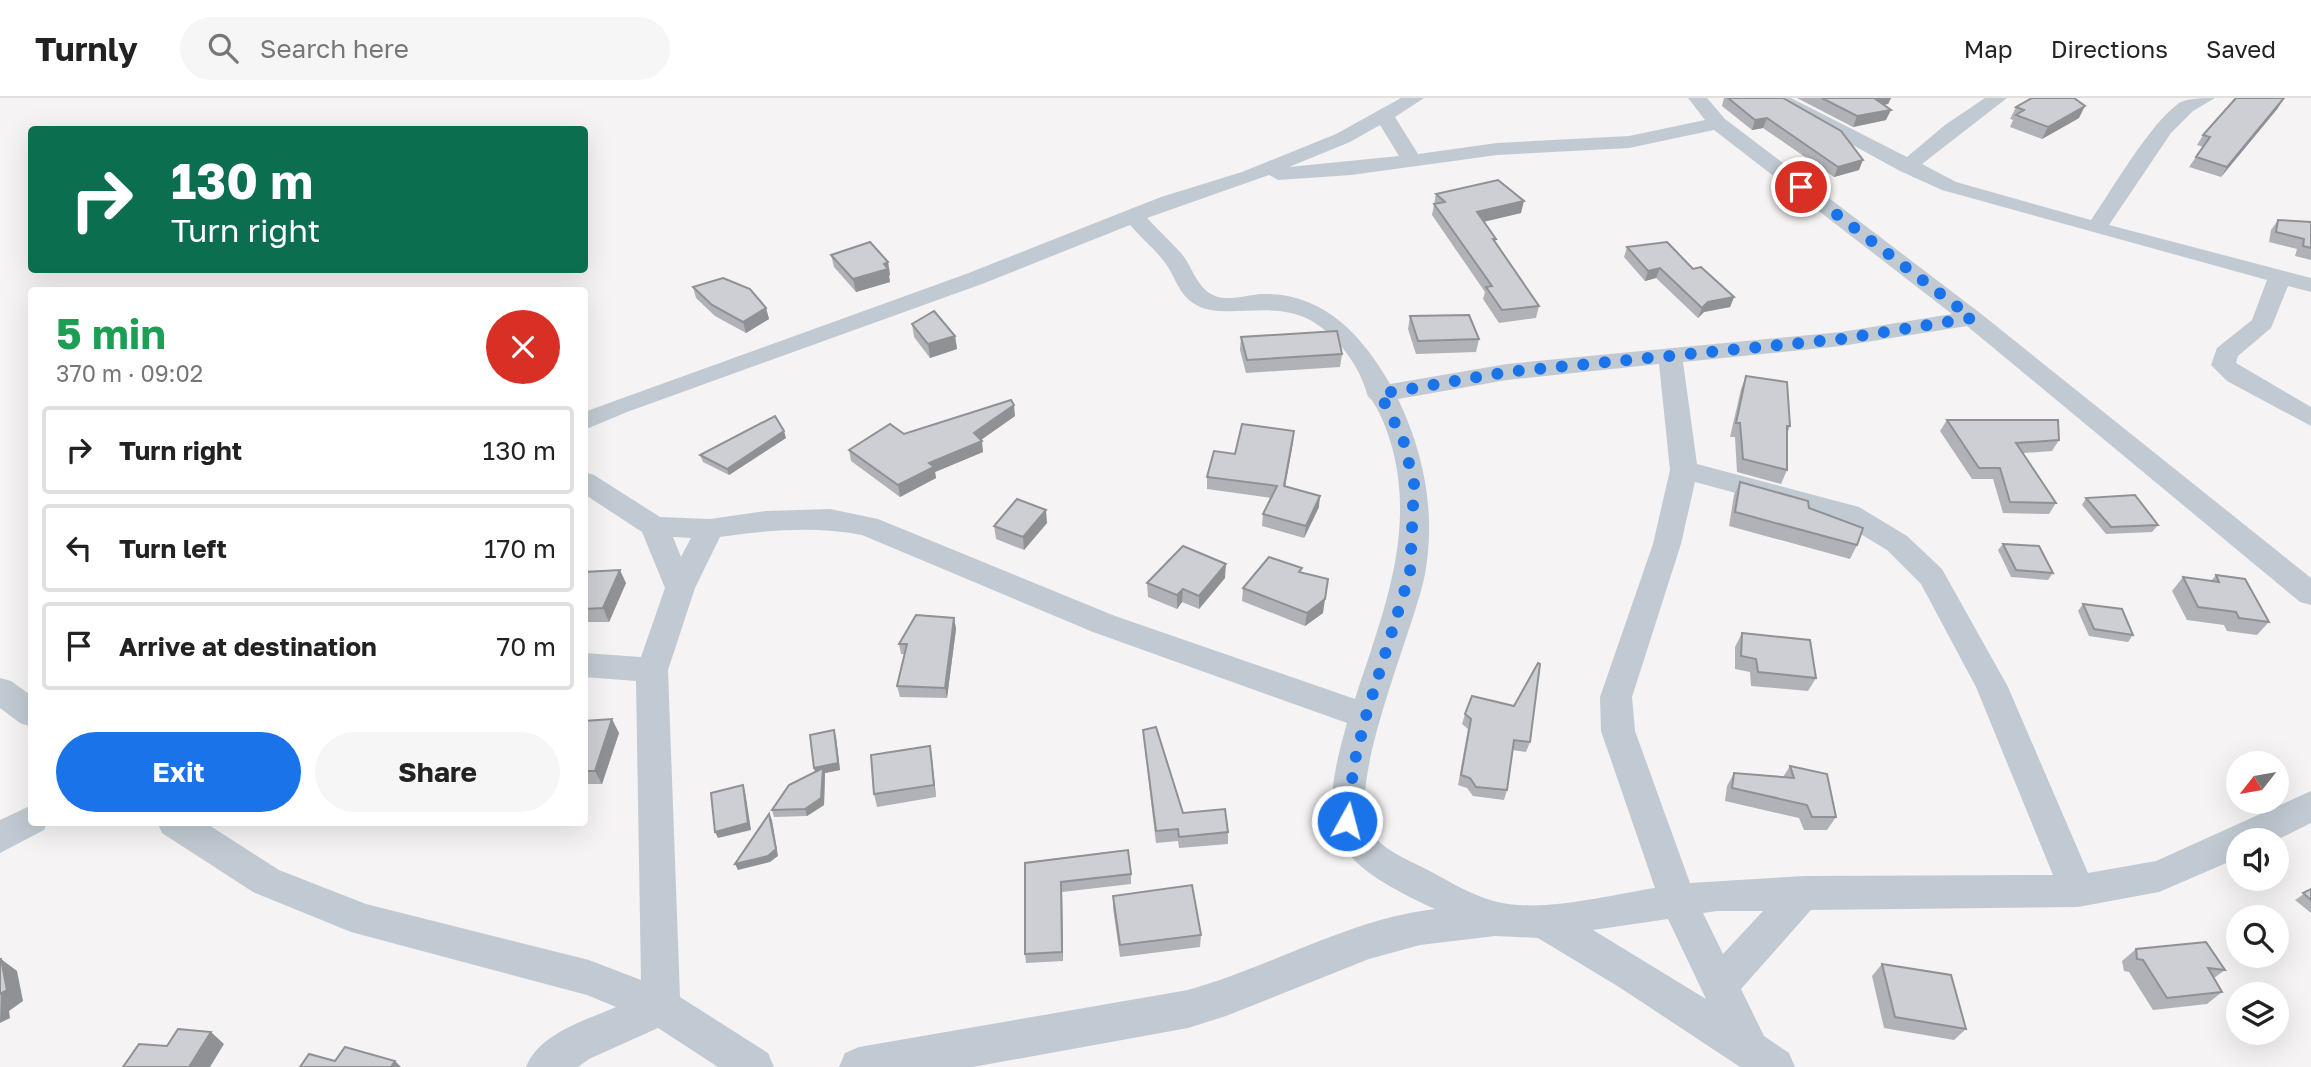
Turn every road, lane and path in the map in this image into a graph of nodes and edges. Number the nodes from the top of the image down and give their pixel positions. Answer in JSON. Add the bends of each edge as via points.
{"nodes":[{"id":1,"x":1415,"y":98,"type":"edge"},
{"id":2,"x":1697,"y":98,"type":"edge"},
{"id":3,"x":1776,"y":98,"type":"edge"},
{"id":4,"x":1998,"y":98,"type":"edge"},
{"id":5,"x":2201,"y":99,"type":"edge"},
{"id":6,"x":1382,"y":114,"type":"junction"},
{"id":7,"x":1718,"y":123,"type":"junction"},
{"id":8,"x":1412,"y":160,"type":"junction"},
{"id":9,"x":1906,"y":167,"type":"junction"},
{"id":10,"x":1249,"y":176,"type":"junction"},
{"id":11,"x":1133,"y":216,"type":"junction"},
{"id":12,"x":2096,"y":229,"type":"junction"},
{"id":13,"x":2281,"y":275,"type":"junction"},
{"id":14,"x":2311,"y":285,"type":"edge"},
{"id":15,"x":1972,"y":318,"type":"junction"},
{"id":16,"x":1670,"y":355,"type":"junction"},
{"id":17,"x":1380,"y":394,"type":"junction"},
{"id":18,"x":2311,"y":418,"type":"edge"},
{"id":19,"x":588,"y":420,"type":"edge"},
{"id":20,"x":1684,"y":470,"type":"junction"},
{"id":21,"x":588,"y":484,"type":"edge"},
{"id":22,"x":654,"y":526,"type":"junction"},
{"id":23,"x":710,"y":529,"type":"junction"},
{"id":24,"x":680,"y":588,"type":"junction"},
{"id":25,"x":2311,"y":594,"type":"edge"},
{"id":26,"x":588,"y":665,"type":"edge"},
{"id":27,"x":652,"y":670,"type":"junction"},
{"id":28,"x":0,"y":690,"type":"edge"},
{"id":29,"x":28,"y":711,"type":"edge"},
{"id":30,"x":1366,"y":716,"type":"junction"},
{"id":31,"x":2311,"y":806,"type":"edge"},
{"id":32,"x":28,"y":822,"type":"edge"},
{"id":33,"x":180,"y":826,"type":"edge"},
{"id":34,"x":2267,"y":828,"type":"edge"},
{"id":35,"x":0,"y":838,"type":"edge"},
{"id":36,"x":2226,"y":847,"type":"edge"},
{"id":37,"x":2078,"y":891,"type":"junction"},
{"id":38,"x":1804,"y":892,"type":"junction"},
{"id":39,"x":1678,"y":900,"type":"junction"},
{"id":40,"x":1495,"y":919,"type":"junction"},
{"id":41,"x":1543,"y":920,"type":"junction"},
{"id":42,"x":1720,"y":985,"type":"junction"},
{"id":43,"x":661,"y":1007,"type":"junction"},
{"id":44,"x":1763,"y":1059,"type":"edge"},
{"id":45,"x":546,"y":1067,"type":"edge"},
{"id":46,"x":754,"y":1067,"type":"edge"},
{"id":47,"x":859,"y":1067,"type":"edge"}],
"edges":[{"from":1,"to":6,"type":"street"},
{"from":2,"to":7,"type":"street"},
{"from":3,"to":9,"type":"street"},
{"from":4,"to":9,"type":"street"},
{"from":5,"to":12,"type":"street","via":[[2164,129]]},
{"from":6,"to":8,"type":"street"},
{"from":6,"to":10,"type":"street","via":[[1343,138]]},
{"from":7,"to":8,"type":"street","via":[[1629,142],[1497,149]]},
{"from":7,"to":15,"type":"street"},
{"from":8,"to":10,"type":"street"},
{"from":9,"to":12,"type":"street","via":[[1959,189]]},
{"from":10,"to":11,"type":"street"},
{"from":11,"to":17,"type":"street","via":[[1174,260],[1201,299],[1220,304],[1259,300],[1300,304],[1331,321],[1361,355]]},
{"from":11,"to":19,"type":"street"},
{"from":12,"to":13,"type":"street"},
{"from":13,"to":14,"type":"street"},
{"from":13,"to":18,"type":"street","via":[[2263,323],[2226,353],[2222,365]]},
{"from":15,"to":16,"type":"street","via":[[1841,339]]},
{"from":15,"to":25,"type":"street"},
{"from":16,"to":17,"type":"street","via":[[1507,372]]},
{"from":16,"to":20,"type":"street"},
{"from":17,"to":30,"type":"street","via":[[1403,439],[1414,484],[1410,573]]},
{"from":20,"to":37,"type":"street","via":[[1849,513],[1897,543],[1932,577],[1992,687]]},
{"from":20,"to":39,"type":"street","via":[[1667,544],[1616,697],[1618,731]]},
{"from":21,"to":22,"type":"street"},
{"from":22,"to":23,"type":"street"},
{"from":22,"to":24,"type":"street"},
{"from":23,"to":24,"type":"street"},
{"from":23,"to":30,"type":"street","via":[[766,520],[830,519],[868,526],[1104,624]]},
{"from":24,"to":27,"type":"street"},
{"from":26,"to":27,"type":"street"},
{"from":27,"to":43,"type":"street"},
{"from":28,"to":29,"type":"street"},
{"from":30,"to":40,"type":"street","via":[[1347,821],[1355,839],[1386,864]]},
{"from":31,"to":34,"type":"street"},
{"from":32,"to":35,"type":"street"},
{"from":33,"to":43,"type":"street","via":[[266,881],[364,920],[589,978]]},
{"from":36,"to":37,"type":"street","via":[[2159,876]]},
{"from":37,"to":38,"type":"street"},
{"from":38,"to":39,"type":"street"},
{"from":38,"to":42,"type":"street"},
{"from":39,"to":41,"type":"street"},
{"from":39,"to":42,"type":"street"},
{"from":40,"to":41,"type":"street"},
{"from":40,"to":47,"type":"street","via":[[1366,942],[1188,1009]]},
{"from":41,"to":44,"type":"street"},
{"from":42,"to":44,"type":"street"},
{"from":43,"to":45,"type":"street","via":[[575,1045]]},
{"from":43,"to":46,"type":"street"}]}
